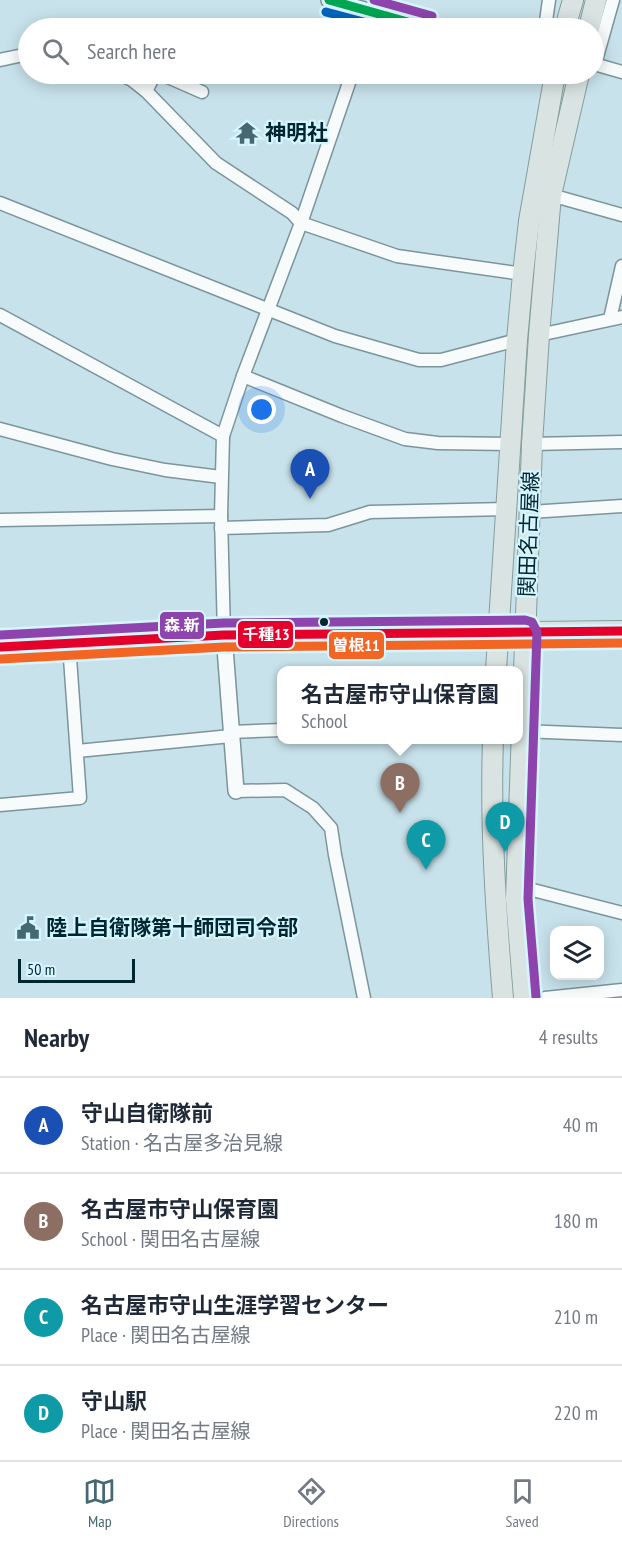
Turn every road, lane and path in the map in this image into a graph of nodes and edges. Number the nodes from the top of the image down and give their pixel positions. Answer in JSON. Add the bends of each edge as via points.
{"nodes":[{"id":1,"x":329,"y":0,"type":"edge"},
{"id":2,"x":549,"y":0,"type":"edge"},
{"id":3,"x":573,"y":0,"type":"edge"},
{"id":4,"x":596,"y":0,"type":"edge"},
{"id":5,"x":613,"y":0,"type":"edge"},
{"id":6,"x":375,"y":7,"type":"edge"},
{"id":7,"x":403,"y":18,"type":"edge"},
{"id":8,"x":546,"y":18,"type":"edge"},
{"id":9,"x":568,"y":18,"type":"edge"},
{"id":10,"x":592,"y":18,"type":"edge"},
{"id":11,"x":604,"y":25,"type":"edge"},
{"id":12,"x":18,"y":56,"type":"edge"},
{"id":13,"x":0,"y":60,"type":"edge"},
{"id":14,"x":604,"y":69,"type":"edge"},
{"id":15,"x":622,"y":72,"type":"edge"},
{"id":16,"x":137,"y":84,"type":"edge"},
{"id":17,"x":150,"y":84,"type":"edge"},
{"id":18,"x":184,"y":84,"type":"edge"},
{"id":19,"x":349,"y":84,"type":"edge"},
{"id":20,"x":553,"y":84,"type":"edge"},
{"id":21,"x":584,"y":84,"type":"edge"},
{"id":22,"x":146,"y":91,"type":"junction"},
{"id":23,"x":202,"y":92,"type":"dead end"},
{"id":24,"x":551,"y":195,"type":"junction"},
{"id":25,"x":0,"y":203,"type":"edge"},
{"id":26,"x":622,"y":215,"type":"edge"},
{"id":27,"x":301,"y":223,"type":"junction"},
{"id":28,"x":622,"y":266,"type":"edge"},
{"id":29,"x":523,"y":274,"type":"junction"},
{"id":30,"x":269,"y":308,"type":"junction"},
{"id":31,"x":0,"y":315,"type":"edge"},
{"id":32,"x":616,"y":318,"type":"edge"},
{"id":33,"x":539,"y":335,"type":"junction"},
{"id":34,"x":517,"y":340,"type":"junction"},
{"id":35,"x":243,"y":376,"type":"junction"},
{"id":36,"x":0,"y":429,"type":"edge"},
{"id":37,"x":223,"y":436,"type":"junction"},
{"id":38,"x":622,"y":442,"type":"edge"},
{"id":39,"x":510,"y":444,"type":"junction"},
{"id":40,"x":532,"y":444,"type":"junction"},
{"id":41,"x":221,"y":477,"type":"junction"},
{"id":42,"x":622,"y":506,"type":"edge"},
{"id":43,"x":507,"y":508,"type":"junction"},
{"id":44,"x":530,"y":512,"type":"junction"},
{"id":45,"x":0,"y":520,"type":"edge"},
{"id":46,"x":221,"y":522,"type":"junction"},
{"id":47,"x":622,"y":631,"type":"edge"},
{"id":48,"x":497,"y":632,"type":"junction"},
{"id":49,"x":525,"y":632,"type":"junction"},
{"id":50,"x":224,"y":635,"type":"junction"},
{"id":51,"x":69,"y":644,"type":"junction"},
{"id":52,"x":0,"y":647,"type":"edge"},
{"id":53,"x":496,"y":666,"type":"edge"},
{"id":54,"x":523,"y":698,"type":"edge"},
{"id":55,"x":277,"y":729,"type":"edge"},
{"id":56,"x":523,"y":731,"type":"edge"},
{"id":57,"x":231,"y":734,"type":"junction"},
{"id":58,"x":622,"y":735,"type":"edge"},
{"id":59,"x":493,"y":744,"type":"edge"},
{"id":60,"x":522,"y":744,"type":"edge"},
{"id":61,"x":77,"y":751,"type":"junction"},
{"id":62,"x":236,"y":791,"type":"joint"},
{"id":63,"x":0,"y":805,"type":"edge"},
{"id":64,"x":516,"y":888,"type":"junction"},
{"id":65,"x":622,"y":913,"type":"edge"},
{"id":66,"x":622,"y":990,"type":"edge"},
{"id":67,"x":364,"y":998,"type":"edge"},
{"id":68,"x":503,"y":998,"type":"edge"},
{"id":69,"x":524,"y":998,"type":"edge"},
{"id":70,"x":545,"y":998,"type":"edge"}],
"edges":[{"from":1,"to":6,"type":"street"},
{"from":2,"to":8,"type":"street"},
{"from":3,"to":9,"type":"main road"},
{"from":4,"to":10,"type":"main road"},
{"from":5,"to":11,"type":"street"},
{"from":6,"to":7,"type":"street"},
{"from":12,"to":13,"type":"street"},
{"from":14,"to":15,"type":"street"},
{"from":16,"to":22,"type":"street"},
{"from":17,"to":22,"type":"street"},
{"from":18,"to":23,"type":"street"},
{"from":19,"to":27,"type":"street"},
{"from":20,"to":29,"type":"main road","name":"関田名古屋線"},
{"from":21,"to":24,"type":"main road","name":"関田名古屋線"},
{"from":22,"to":27,"type":"street","via":[[216,163]]},
{"from":24,"to":26,"type":"street"},
{"from":24,"to":33,"type":"main road","name":"関田名古屋線"},
{"from":25,"to":30,"type":"street"},
{"from":27,"to":29,"type":"street","via":[[397,256]]},
{"from":27,"to":30,"type":"street"},
{"from":28,"to":32,"type":"street"},
{"from":29,"to":34,"type":"main road","name":"関田名古屋線"},
{"from":30,"to":34,"type":"street","via":[[335,336],[419,360],[441,360]]},
{"from":30,"to":35,"type":"street"},
{"from":31,"to":37,"type":"street"},
{"from":32,"to":33,"type":"street"},
{"from":33,"to":40,"type":"main road","name":"関田名古屋線"},
{"from":34,"to":39,"type":"main road","name":"関田名古屋線"},
{"from":35,"to":37,"type":"street"},
{"from":35,"to":39,"type":"street","via":[[405,439]]},
{"from":36,"to":41,"type":"street","via":[[112,459]]},
{"from":37,"to":41,"type":"street"},
{"from":38,"to":40,"type":"street"},
{"from":39,"to":43,"type":"main road","name":"関田名古屋線"},
{"from":40,"to":44,"type":"main road","name":"関田名古屋線"},
{"from":41,"to":46,"type":"street"},
{"from":42,"to":44,"type":"street"},
{"from":43,"to":46,"type":"street","via":[[369,512],[328,525]]},
{"from":43,"to":48,"type":"main road","name":"関田名古屋線"},
{"from":44,"to":49,"type":"main road","name":"関田名古屋線"},
{"from":45,"to":46,"type":"street"},
{"from":46,"to":50,"type":"street"},
{"from":47,"to":49,"type":"main road"},
{"from":48,"to":49,"type":"main road"},
{"from":48,"to":50,"type":"main road"},
{"from":48,"to":53,"type":"main road","name":"関田名古屋線"},
{"from":49,"to":54,"type":"main road","name":"関田名古屋線"},
{"from":50,"to":51,"type":"main road"},
{"from":50,"to":57,"type":"street"},
{"from":51,"to":52,"type":"main road"},
{"from":51,"to":61,"type":"street"},
{"from":55,"to":57,"type":"street"},
{"from":56,"to":58,"type":"street"},
{"from":57,"to":61,"type":"street"},
{"from":57,"to":62,"type":"street"},
{"from":59,"to":68,"type":"main road","via":[[495,897]]},
{"from":60,"to":64,"type":"main road","name":"関田名古屋線"},
{"from":61,"to":63,"type":"street","via":[[80,798]]},
{"from":62,"to":67,"type":"street","via":[[285,790],[313,808],[331,828]]},
{"from":64,"to":65,"type":"street"},
{"from":64,"to":69,"type":"main road","name":"関田名古屋線"},
{"from":66,"to":70,"type":"street"}]}
